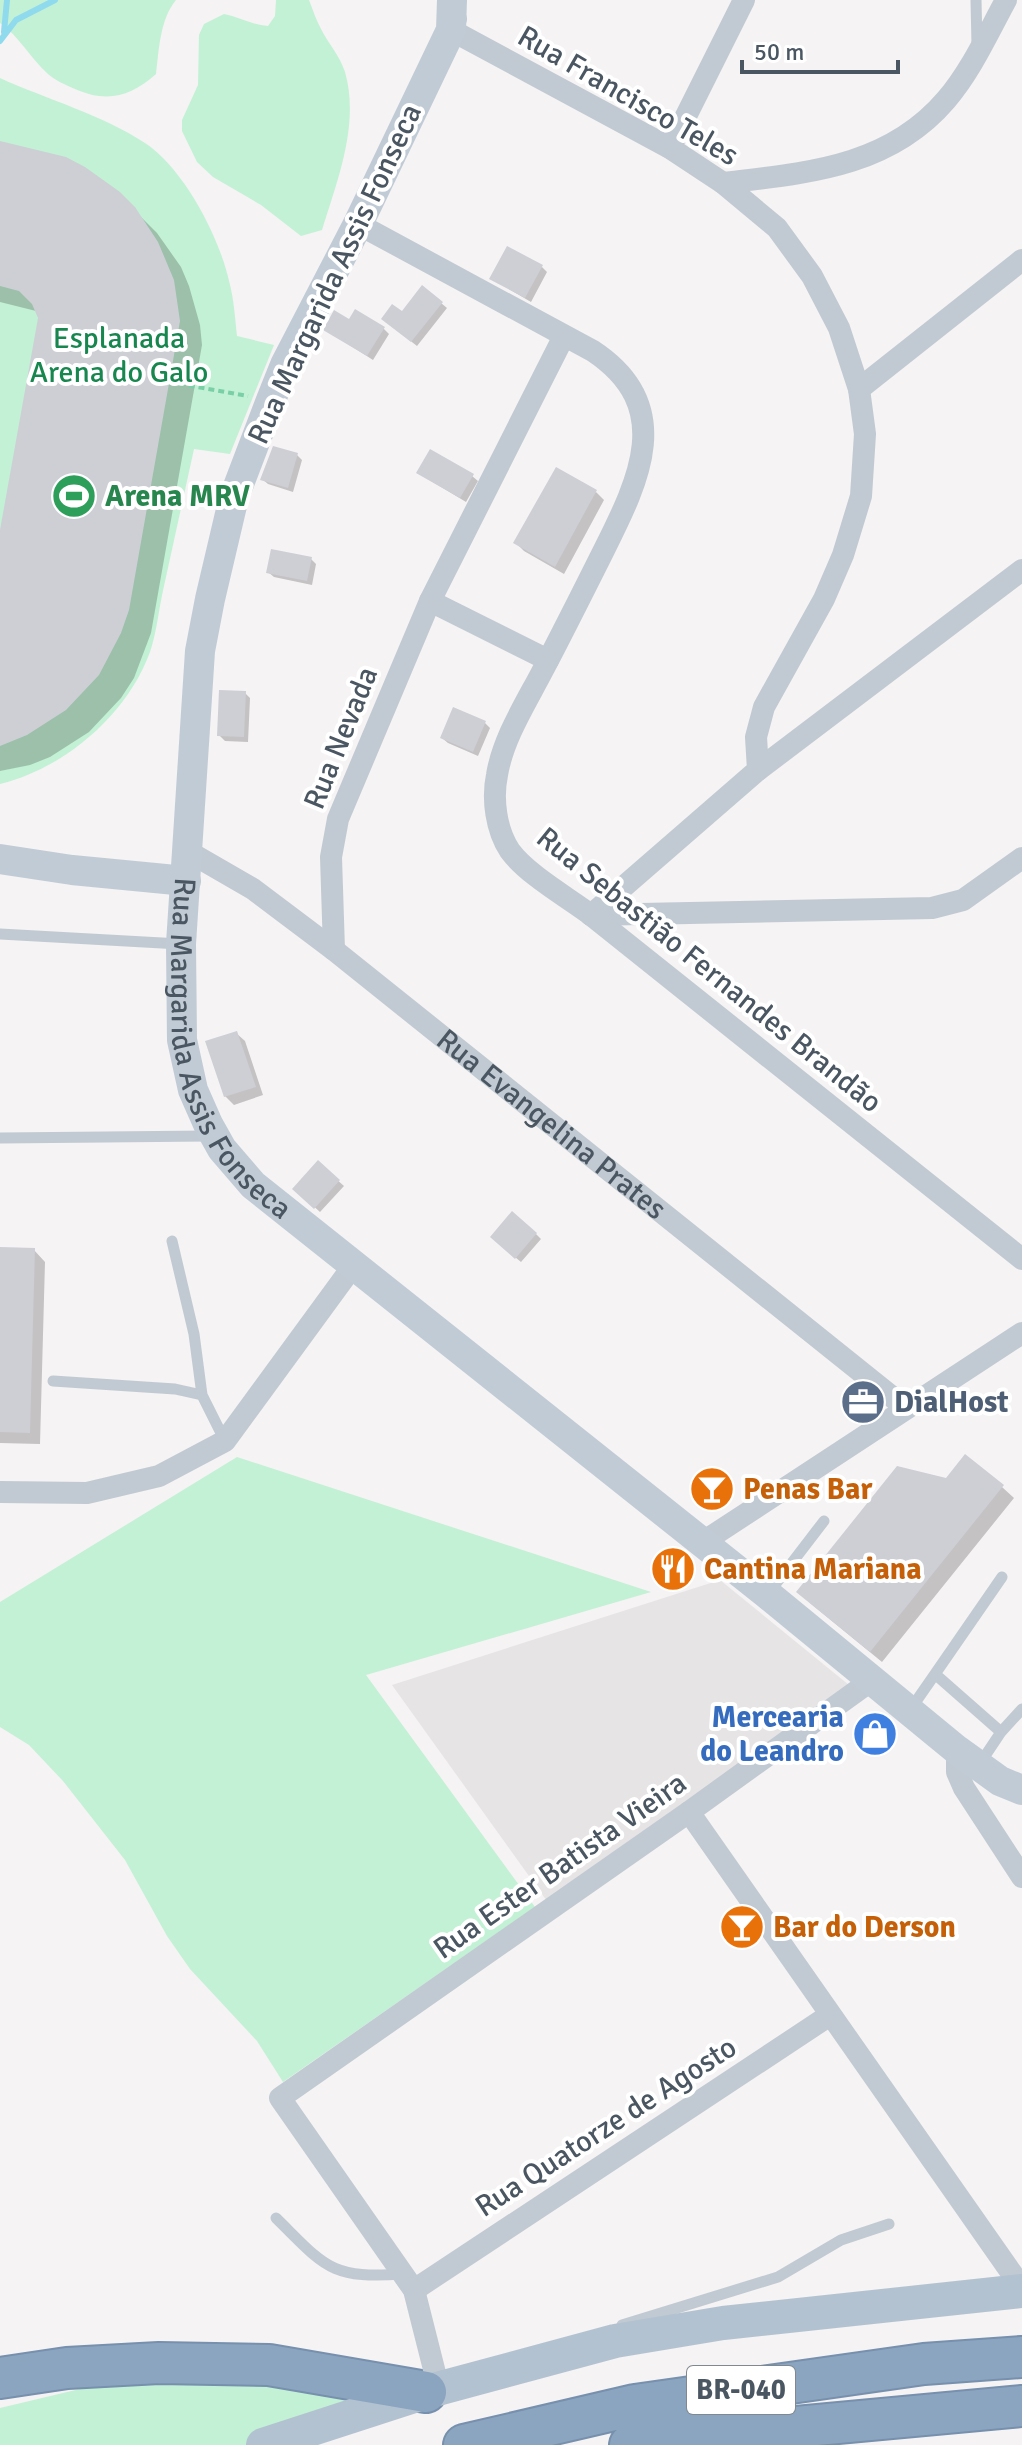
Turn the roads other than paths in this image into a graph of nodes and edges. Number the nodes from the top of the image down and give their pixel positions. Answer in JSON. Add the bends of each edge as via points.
{"nodes":[{"id":1,"x":452,"y":0,"type":"edge"},
{"id":2,"x":465,"y":0,"type":"edge"},
{"id":3,"x":744,"y":0,"type":"edge"},
{"id":4,"x":976,"y":0,"type":"edge"},
{"id":5,"x":1006,"y":0,"type":"edge"},
{"id":6,"x":451,"y":30,"type":"junction"},
{"id":7,"x":977,"y":53,"type":"junction"},
{"id":8,"x":670,"y":148,"type":"junction"},
{"id":9,"x":723,"y":183,"type":"junction"},
{"id":10,"x":358,"y":224,"type":"junction"},
{"id":11,"x":1022,"y":260,"type":"edge"},
{"id":12,"x":564,"y":336,"type":"junction"},
{"id":13,"x":859,"y":389,"type":"junction"},
{"id":14,"x":1022,"y":570,"type":"edge"},
{"id":15,"x":430,"y":601,"type":"junction"},
{"id":16,"x":548,"y":660,"type":"junction"},
{"id":17,"x":758,"y":770,"type":"junction"},
{"id":18,"x":1022,"y":858,"type":"edge"},
{"id":19,"x":0,"y":859,"type":"edge"},
{"id":20,"x":187,"y":866,"type":"junction"},
{"id":21,"x":591,"y":915,"type":"junction"},
{"id":22,"x":0,"y":934,"type":"edge"},
{"id":23,"x":181,"y":944,"type":"junction"},
{"id":24,"x":334,"y":950,"type":"junction"},
{"id":25,"x":214,"y":1136,"type":"junction"},
{"id":26,"x":0,"y":1138,"type":"edge"},
{"id":27,"x":172,"y":1241,"type":"dead end"},
{"id":28,"x":1022,"y":1259,"type":"edge"},
{"id":29,"x":353,"y":1266,"type":"junction"},
{"id":30,"x":1022,"y":1333,"type":"edge"},
{"id":31,"x":53,"y":1381,"type":"dead end"},
{"id":32,"x":202,"y":1395,"type":"junction"},
{"id":33,"x":906,"y":1408,"type":"junction"},
{"id":34,"x":225,"y":1441,"type":"junction"},
{"id":35,"x":0,"y":1492,"type":"edge"},
{"id":36,"x":824,"y":1521,"type":"dead end"},
{"id":37,"x":703,"y":1542,"type":"junction"},
{"id":38,"x":1002,"y":1577,"type":"dead end"},
{"id":39,"x":767,"y":1594,"type":"junction"},
{"id":40,"x":935,"y":1674,"type":"junction"},
{"id":41,"x":872,"y":1680,"type":"junction"},
{"id":42,"x":1022,"y":1709,"type":"edge"},
{"id":43,"x":909,"y":1711,"type":"junction"},
{"id":44,"x":1001,"y":1732,"type":"junction"},
{"id":45,"x":968,"y":1758,"type":"junction"},
{"id":46,"x":1022,"y":1790,"type":"edge"},
{"id":47,"x":689,"y":1812,"type":"junction"},
{"id":48,"x":1022,"y":1877,"type":"edge"},
{"id":49,"x":830,"y":2015,"type":"junction"},
{"id":50,"x":276,"y":2218,"type":"dead end"},
{"id":51,"x":889,"y":2224,"type":"dead end"},
{"id":52,"x":408,"y":2282,"type":"junction"},
{"id":53,"x":1022,"y":2290,"type":"edge"},
{"id":54,"x":606,"y":2329,"type":"dead end"},
{"id":55,"x":1022,"y":2357,"type":"edge"},
{"id":56,"x":0,"y":2378,"type":"edge"},
{"id":57,"x":437,"y":2381,"type":"junction"},
{"id":58,"x":1022,"y":2406,"type":"edge"},
{"id":59,"x":263,"y":2445,"type":"edge"},
{"id":60,"x":464,"y":2445,"type":"edge"},
{"id":61,"x":630,"y":2445,"type":"edge"}],
"edges":[{"from":1,"to":6,"type":"street"},
{"from":2,"to":6,"type":"street","name":"Rua Margarida Assis Fonseca"},
{"from":3,"to":8,"type":"street"},
{"from":4,"to":7,"type":"lane"},
{"from":5,"to":7,"type":"street"},
{"from":6,"to":8,"type":"street","name":"Rua Francisco Teles"},
{"from":6,"to":10,"type":"street","name":"Rua Margarida Assis Fonseca"},
{"from":7,"to":9,"type":"street","via":[[946,100],[905,138],[853,163]]},
{"from":8,"to":9,"type":"street","name":"Rua Francisco Teles"},
{"from":9,"to":13,"type":"street","name":"Rua Francisco Teles","via":[[777,228],[812,276],[839,328]]},
{"from":10,"to":12,"type":"street","name":"Rua Sebastião Fernandes Brandão"},
{"from":10,"to":20,"type":"street","name":"Rua Margarida Assis Fonseca","via":[[285,365],[234,497],[200,651]]},
{"from":11,"to":13,"type":"street"},
{"from":12,"to":15,"type":"street","name":"Rua Nevada"},
{"from":12,"to":16,"type":"street","name":"Rua Sebastião Fernandes Brandão","via":[[609,362],[630,388],[644,450],[631,497]]},
{"from":13,"to":17,"type":"street","name":"Rua Francisco Teles","via":[[865,434],[861,496],[824,599],[764,707],[756,737]]},
{"from":14,"to":17,"type":"street"},
{"from":15,"to":16,"type":"street"},
{"from":15,"to":24,"type":"street","name":"Rua Nevada","via":[[338,819],[331,857]]},
{"from":16,"to":21,"type":"street","name":"Rua Sebastião Fernandes Brandão","via":[[513,729],[497,773],[494,800],[509,850]]},
{"from":17,"to":21,"type":"street"},
{"from":18,"to":21,"type":"street","via":[[963,900],[932,908]]},
{"from":19,"to":20,"type":"street","name":"Rua Evangelina Prates","via":[[72,870]]},
{"from":20,"to":23,"type":"street","name":"Rua Margarida Assis Fonseca"},
{"from":20,"to":24,"type":"street","name":"Rua Evangelina Prates","via":[[253,889]]},
{"from":21,"to":28,"type":"street","name":"Rua Sebastião Fernandes Brandão"},
{"from":22,"to":23,"type":"lane"},
{"from":23,"to":25,"type":"street","name":"Rua Margarida Assis Fonseca","via":[[182,1040],[193,1090]]},
{"from":24,"to":33,"type":"street","name":"Rua Evangelina Prates"},
{"from":25,"to":26,"type":"lane"},
{"from":25,"to":29,"type":"street","name":"Rua Margarida Assis Fonseca","via":[[253,1185]]},
{"from":27,"to":32,"type":"lane"},
{"from":29,"to":34,"type":"street"},
{"from":29,"to":37,"type":"street","name":"Rua Margarida Assis Fonseca"},
{"from":30,"to":33,"type":"street"},
{"from":31,"to":32,"type":"lane"},
{"from":32,"to":34,"type":"lane"},
{"from":33,"to":37,"type":"street"},
{"from":34,"to":35,"type":"street","via":[[159,1476],[87,1493]]},
{"from":36,"to":39,"type":"lane"},
{"from":37,"to":39,"type":"street","name":"Rua Margarida Assis Fonseca"},
{"from":38,"to":40,"type":"lane"},
{"from":39,"to":41,"type":"street","name":"Rua Margarida Assis Fonseca"},
{"from":40,"to":43,"type":"lane"},
{"from":40,"to":44,"type":"lane"},
{"from":41,"to":43,"type":"street","name":"Rua Margarida Assis Fonseca"},
{"from":41,"to":47,"type":"street","name":"Rua Ester Batista Vieira"},
{"from":42,"to":44,"type":"lane"},
{"from":43,"to":45,"type":"street","name":"Rua Margarida Assis Fonseca"},
{"from":44,"to":45,"type":"lane"},
{"from":45,"to":46,"type":"street","name":"Rua Margarida Assis Fonseca"},
{"from":45,"to":48,"type":"street","via":[[957,1772],[964,1788]]},
{"from":47,"to":49,"type":"street"},
{"from":47,"to":52,"type":"street","name":"Rua Ester Batista Vieira","via":[[280,2098]]},
{"from":49,"to":52,"type":"street","name":"Rua Quatorze de Agosto"},
{"from":49,"to":53,"type":"street"},
{"from":50,"to":52,"type":"lane","via":[[324,2265],[340,2273]]},
{"from":51,"to":54,"type":"lane","via":[[841,2240],[778,2277]]},
{"from":52,"to":57,"type":"street"},
{"from":53,"to":57,"type":"main road","via":[[723,2323]]},
{"from":55,"to":60,"type":"highway","number":"BR-040","via":[[924,2364],[635,2405]]},
{"from":56,"to":57,"type":"highway","via":[[159,2363],[269,2365]]},
{"from":57,"to":59,"type":"main road"},
{"from":58,"to":61,"type":"highway","number":"BR-040"}]}
